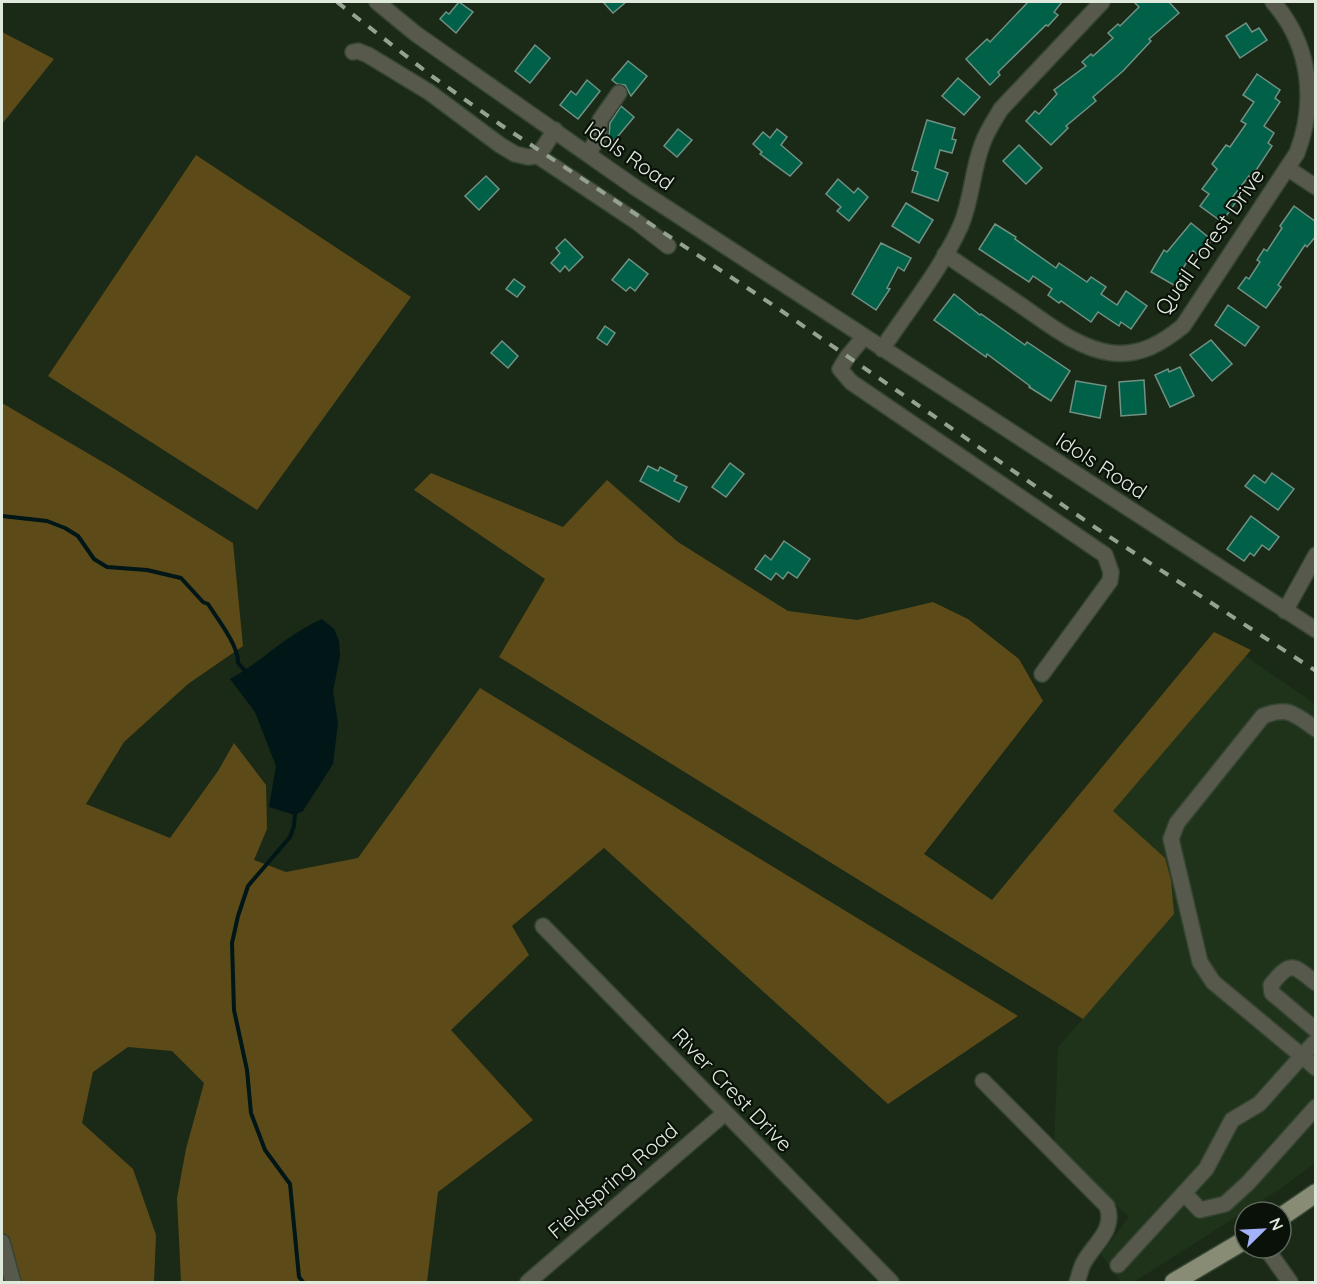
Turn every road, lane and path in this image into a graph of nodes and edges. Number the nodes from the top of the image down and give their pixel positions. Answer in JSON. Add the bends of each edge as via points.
{"nodes":[{"id":1,"x":377,"y":2,"type":"edge"},
{"id":2,"x":1102,"y":2,"type":"edge"},
{"id":3,"x":1273,"y":2,"type":"edge"},
{"id":4,"x":353,"y":52,"type":"dead end"},
{"id":5,"x":619,"y":93,"type":"dead end"},
{"id":6,"x":555,"y":130,"type":"junction"},
{"id":7,"x":588,"y":154,"type":"junction"},
{"id":8,"x":538,"y":156,"type":"junction"},
{"id":9,"x":1287,"y":168,"type":"junction"},
{"id":10,"x":1316,"y":187,"type":"edge"},
{"id":11,"x":668,"y":246,"type":"dead end"},
{"id":12,"x":945,"y":255,"type":"junction"},
{"id":13,"x":864,"y":337,"type":"junction"},
{"id":14,"x":882,"y":349,"type":"junction"},
{"id":15,"x":1316,"y":555,"type":"edge"},
{"id":16,"x":1284,"y":611,"type":"junction"},
{"id":17,"x":1316,"y":630,"type":"edge"},
{"id":18,"x":1042,"y":674,"type":"dead end"},
{"id":19,"x":1316,"y":729,"type":"edge"},
{"id":20,"x":543,"y":926,"type":"dead end"},
{"id":21,"x":1316,"y":983,"type":"edge"},
{"id":22,"x":1316,"y":1030,"type":"edge"},
{"id":23,"x":1316,"y":1041,"type":"edge"},
{"id":24,"x":1302,"y":1056,"type":"junction"},
{"id":25,"x":1316,"y":1068,"type":"edge"},
{"id":26,"x":983,"y":1081,"type":"dead end"},
{"id":27,"x":1316,"y":1107,"type":"edge"},
{"id":28,"x":725,"y":1113,"type":"junction"},
{"id":29,"x":1184,"y":1193,"type":"junction"},
{"id":30,"x":1316,"y":1193,"type":"edge"},
{"id":31,"x":1293,"y":1209,"type":"edge"},
{"id":32,"x":2,"y":1242,"type":"edge"},
{"id":33,"x":1233,"y":1247,"type":"edge"},
{"id":34,"x":1274,"y":1260,"type":"edge"},
{"id":35,"x":1118,"y":1265,"type":"dead end"},
{"id":36,"x":9,"y":1278,"type":"edge"},
{"id":37,"x":528,"y":1282,"type":"edge"},
{"id":38,"x":891,"y":1282,"type":"edge"},
{"id":39,"x":1077,"y":1282,"type":"edge"},
{"id":40,"x":1174,"y":1282,"type":"edge"},
{"id":41,"x":1290,"y":1282,"type":"edge"}],
"edges":[{"from":1,"to":6,"type":"street","name":"Idols Road"},
{"from":2,"to":12,"type":"street","via":[[1001,109],[989,127],[961,225]]},
{"from":3,"to":9,"type":"street","name":"Quail Forest Drive","via":[[1289,22],[1307,68],[1308,116],[1297,153]]},
{"from":4,"to":8,"type":"street","via":[[368,55],[429,92],[515,154]]},
{"from":5,"to":7,"type":"street","via":[[600,120],[598,136]]},
{"from":6,"to":7,"type":"street","name":"Idols Road"},
{"from":6,"to":8,"type":"street"},
{"from":7,"to":13,"type":"street","name":"Idols Road"},
{"from":8,"to":11,"type":"street"},
{"from":9,"to":10,"type":"street"},
{"from":9,"to":12,"type":"street","name":"Quail Forest Drive","via":[[1183,326],[1148,349],[1111,353],[1092,348],[1045,322]]},
{"from":12,"to":14,"type":"street"},
{"from":13,"to":14,"type":"street","name":"Idols Road"},
{"from":13,"to":18,"type":"street","via":[[840,369],[851,382],[1105,555],[1110,581]]},
{"from":14,"to":16,"type":"street","name":"Idols Road"},
{"from":15,"to":16,"type":"street"},
{"from":16,"to":17,"type":"street","name":"Idols Road"},
{"from":19,"to":24,"type":"street","via":[[1292,713],[1278,710],[1263,716],[1177,823],[1171,839],[1200,962],[1213,982]]},
{"from":20,"to":28,"type":"street","name":"River Crest Drive"},
{"from":21,"to":22,"type":"street","via":[[1295,967],[1289,967],[1271,985],[1272,993]]},
{"from":23,"to":24,"type":"street"},
{"from":24,"to":25,"type":"street"},
{"from":24,"to":29,"type":"street","via":[[1259,1104],[1232,1120],[1206,1169]]},
{"from":26,"to":39,"type":"street","via":[[1107,1206],[1109,1224],[1083,1264]]},
{"from":27,"to":29,"type":"street","via":[[1225,1204],[1200,1210]]},
{"from":28,"to":37,"type":"street","name":"Fieldspring Road"},
{"from":28,"to":38,"type":"street","name":"River Crest Drive"},
{"from":29,"to":35,"type":"street"},
{"from":30,"to":31,"type":"main road"},
{"from":32,"to":36,"type":"street"},
{"from":33,"to":40,"type":"main road"},
{"from":34,"to":41,"type":"street"}]}
